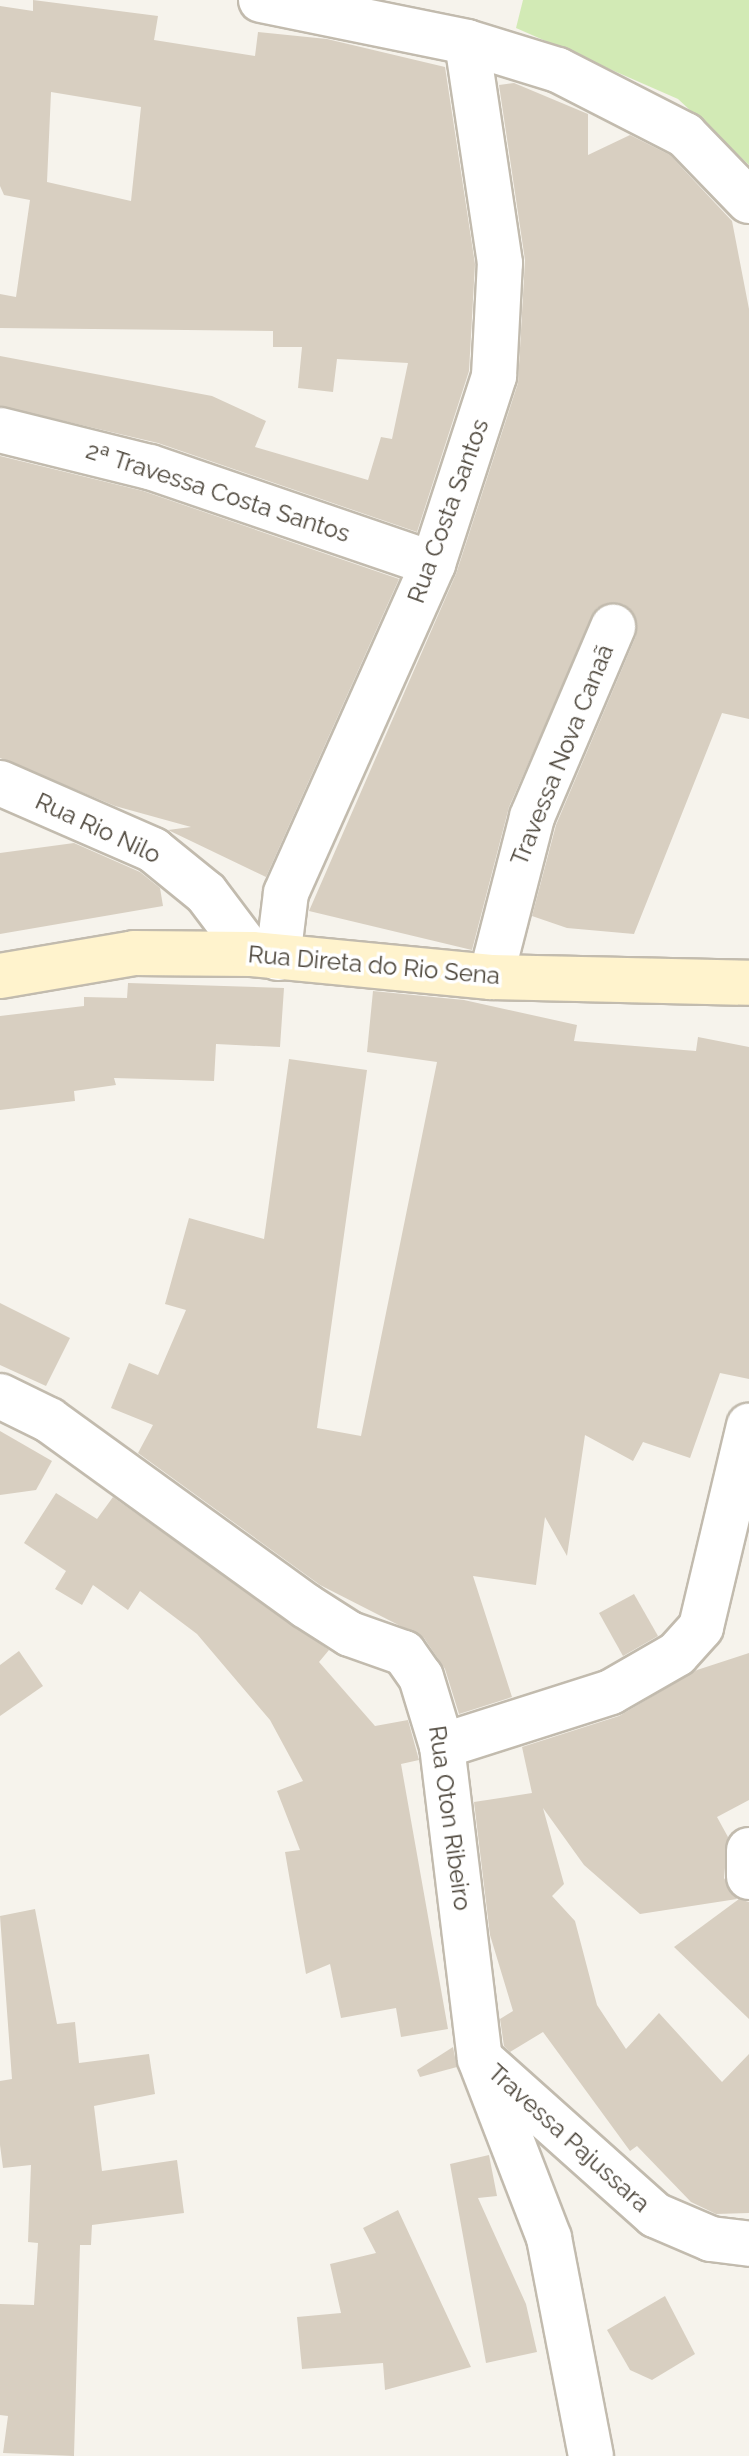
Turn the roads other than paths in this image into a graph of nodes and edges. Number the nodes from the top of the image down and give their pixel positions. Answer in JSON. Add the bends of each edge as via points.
{"nodes":[{"id":1,"x":261,"y":0,"type":"edge"},
{"id":2,"x":467,"y":42,"type":"junction"},
{"id":3,"x":749,"y":201,"type":"edge"},
{"id":4,"x":0,"y":430,"type":"edge"},
{"id":5,"x":433,"y":564,"type":"junction"},
{"id":6,"x":613,"y":627,"type":"dead end"},
{"id":7,"x":0,"y":783,"type":"edge"},
{"id":8,"x":265,"y":956,"type":"junction"},
{"id":9,"x":0,"y":976,"type":"edge"},
{"id":10,"x":491,"y":977,"type":"junction"},
{"id":11,"x":749,"y":983,"type":"edge"},
{"id":12,"x":0,"y":1396,"type":"edge"},
{"id":13,"x":749,"y":1426,"type":"edge"},
{"id":14,"x":442,"y":1746,"type":"junction"},
{"id":15,"x":749,"y":1850,"type":"edge"},
{"id":16,"x":749,"y":1877,"type":"edge"},
{"id":17,"x":480,"y":2059,"type":"junction"},
{"id":18,"x":749,"y":2244,"type":"edge"},
{"id":19,"x":591,"y":2456,"type":"edge"}],
"edges":[{"from":1,"to":2,"type":"street"},
{"from":2,"to":3,"type":"street","via":[[558,70],[685,135]]},
{"from":2,"to":5,"type":"street","name":"Rua Costa Santos","via":[[493,189],[499,326],[494,376],[470,465]]},
{"from":4,"to":5,"type":"street","name":"2ª Travessa Costa Santos","via":[[150,467]]},
{"from":5,"to":8,"type":"street","name":"Rua Costa Santos","via":[[286,893]]},
{"from":6,"to":10,"type":"street","name":"Travessa Nova Canaã","via":[[532,817]]},
{"from":7,"to":8,"type":"street","name":"Rua Rio Nilo","via":[[153,850],[206,893]]},
{"from":8,"to":9,"type":"main road","name":"Rua Direta do Rio Sena","via":[[134,953]]},
{"from":8,"to":10,"type":"main road","name":"Rua Direta do Rio Sena"},
{"from":10,"to":11,"type":"main road","name":"Rua Direta do Rio Sena"},
{"from":12,"to":14,"type":"street","name":"Rua Oton Ribeiro","via":[[49,1420],[317,1613],[404,1653],[430,1695]]},
{"from":13,"to":14,"type":"street","via":[[701,1627],[677,1654],[611,1692]]},
{"from":14,"to":17,"type":"street","name":"Rua Oton Ribeiro"},
{"from":15,"to":16,"type":"street"},
{"from":17,"to":18,"type":"street","name":"Travessa Pajussara","via":[[655,2215],[711,2239]]},
{"from":17,"to":19,"type":"street","name":"Rua Oton Ribeiro","via":[[549,2238]]}]}
